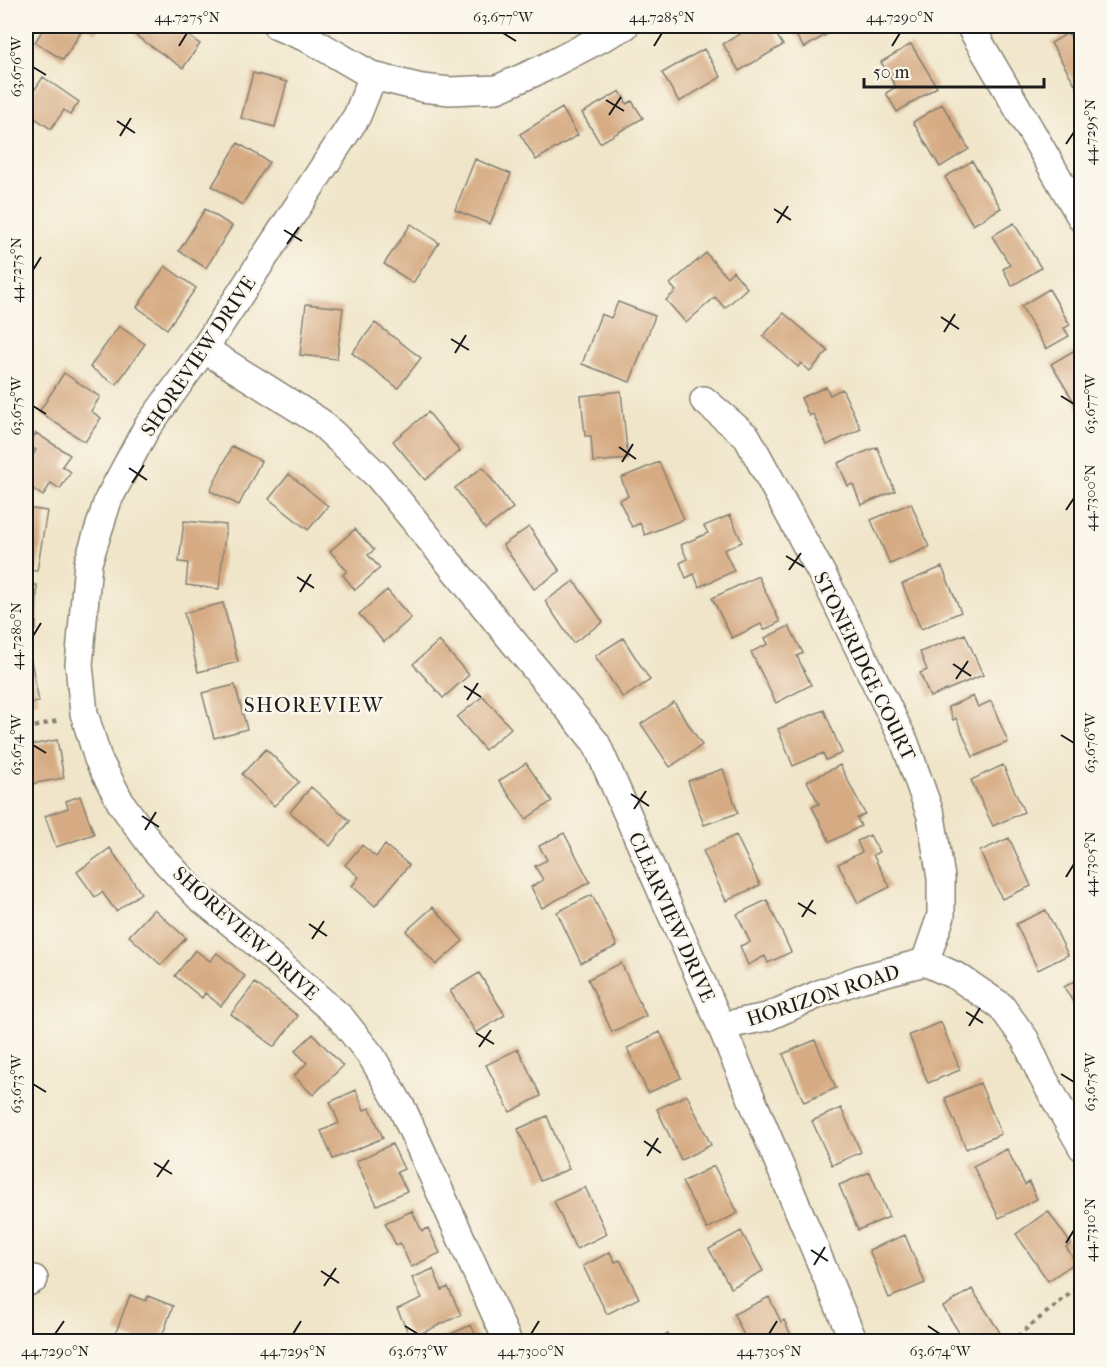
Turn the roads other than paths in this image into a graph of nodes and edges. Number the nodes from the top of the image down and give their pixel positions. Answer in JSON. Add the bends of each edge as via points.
{"nodes":[{"id":1,"x":277,"y":26,"type":"edge"},
{"id":2,"x":625,"y":26,"type":"edge"},
{"id":3,"x":970,"y":26,"type":"edge"},
{"id":4,"x":373,"y":76,"type":"junction"},
{"id":5,"x":1082,"y":219,"type":"edge"},
{"id":6,"x":204,"y":349,"type":"junction"},
{"id":7,"x":704,"y":400,"type":"dead end"},
{"id":8,"x":926,"y":962,"type":"junction"},
{"id":9,"x":721,"y":1026,"type":"junction"},
{"id":10,"x":1082,"y":1148,"type":"edge"},
{"id":11,"x":507,"y":1341,"type":"edge"},
{"id":12,"x":855,"y":1341,"type":"edge"}],
"edges":[{"from":1,"to":4,"type":"street","via":[[309,39]]},
{"from":2,"to":4,"type":"street","via":[[497,89],[441,90]]},
{"from":3,"to":5,"type":"street"},
{"from":4,"to":6,"type":"street","name":"SHOREVIEW DRIVE","via":[[357,116]]},
{"from":6,"to":9,"type":"street","name":"CLEARVIEW DRIVE","via":[[320,422],[378,476],[596,743]]},
{"from":6,"to":11,"type":"street","name":"SHOREVIEW DRIVE","via":[[146,429],[108,500],[88,563],[79,665],[84,713],[98,759],[121,803],[155,850],[199,897],[341,1018],[372,1057],[403,1110]]},
{"from":7,"to":8,"type":"street","name":"STONERIDGE COURT","via":[[747,437],[829,587],[905,743],[931,816],[941,878],[940,916]]},
{"from":8,"to":9,"type":"street","name":"HORIZON ROAD","via":[[860,979],[767,1017]]},
{"from":8,"to":10,"type":"street","name":"HORIZON ROAD","via":[[958,976],[1001,1006],[1025,1039]]},
{"from":9,"to":12,"type":"street","name":"CLEARVIEW DRIVE"}]}
